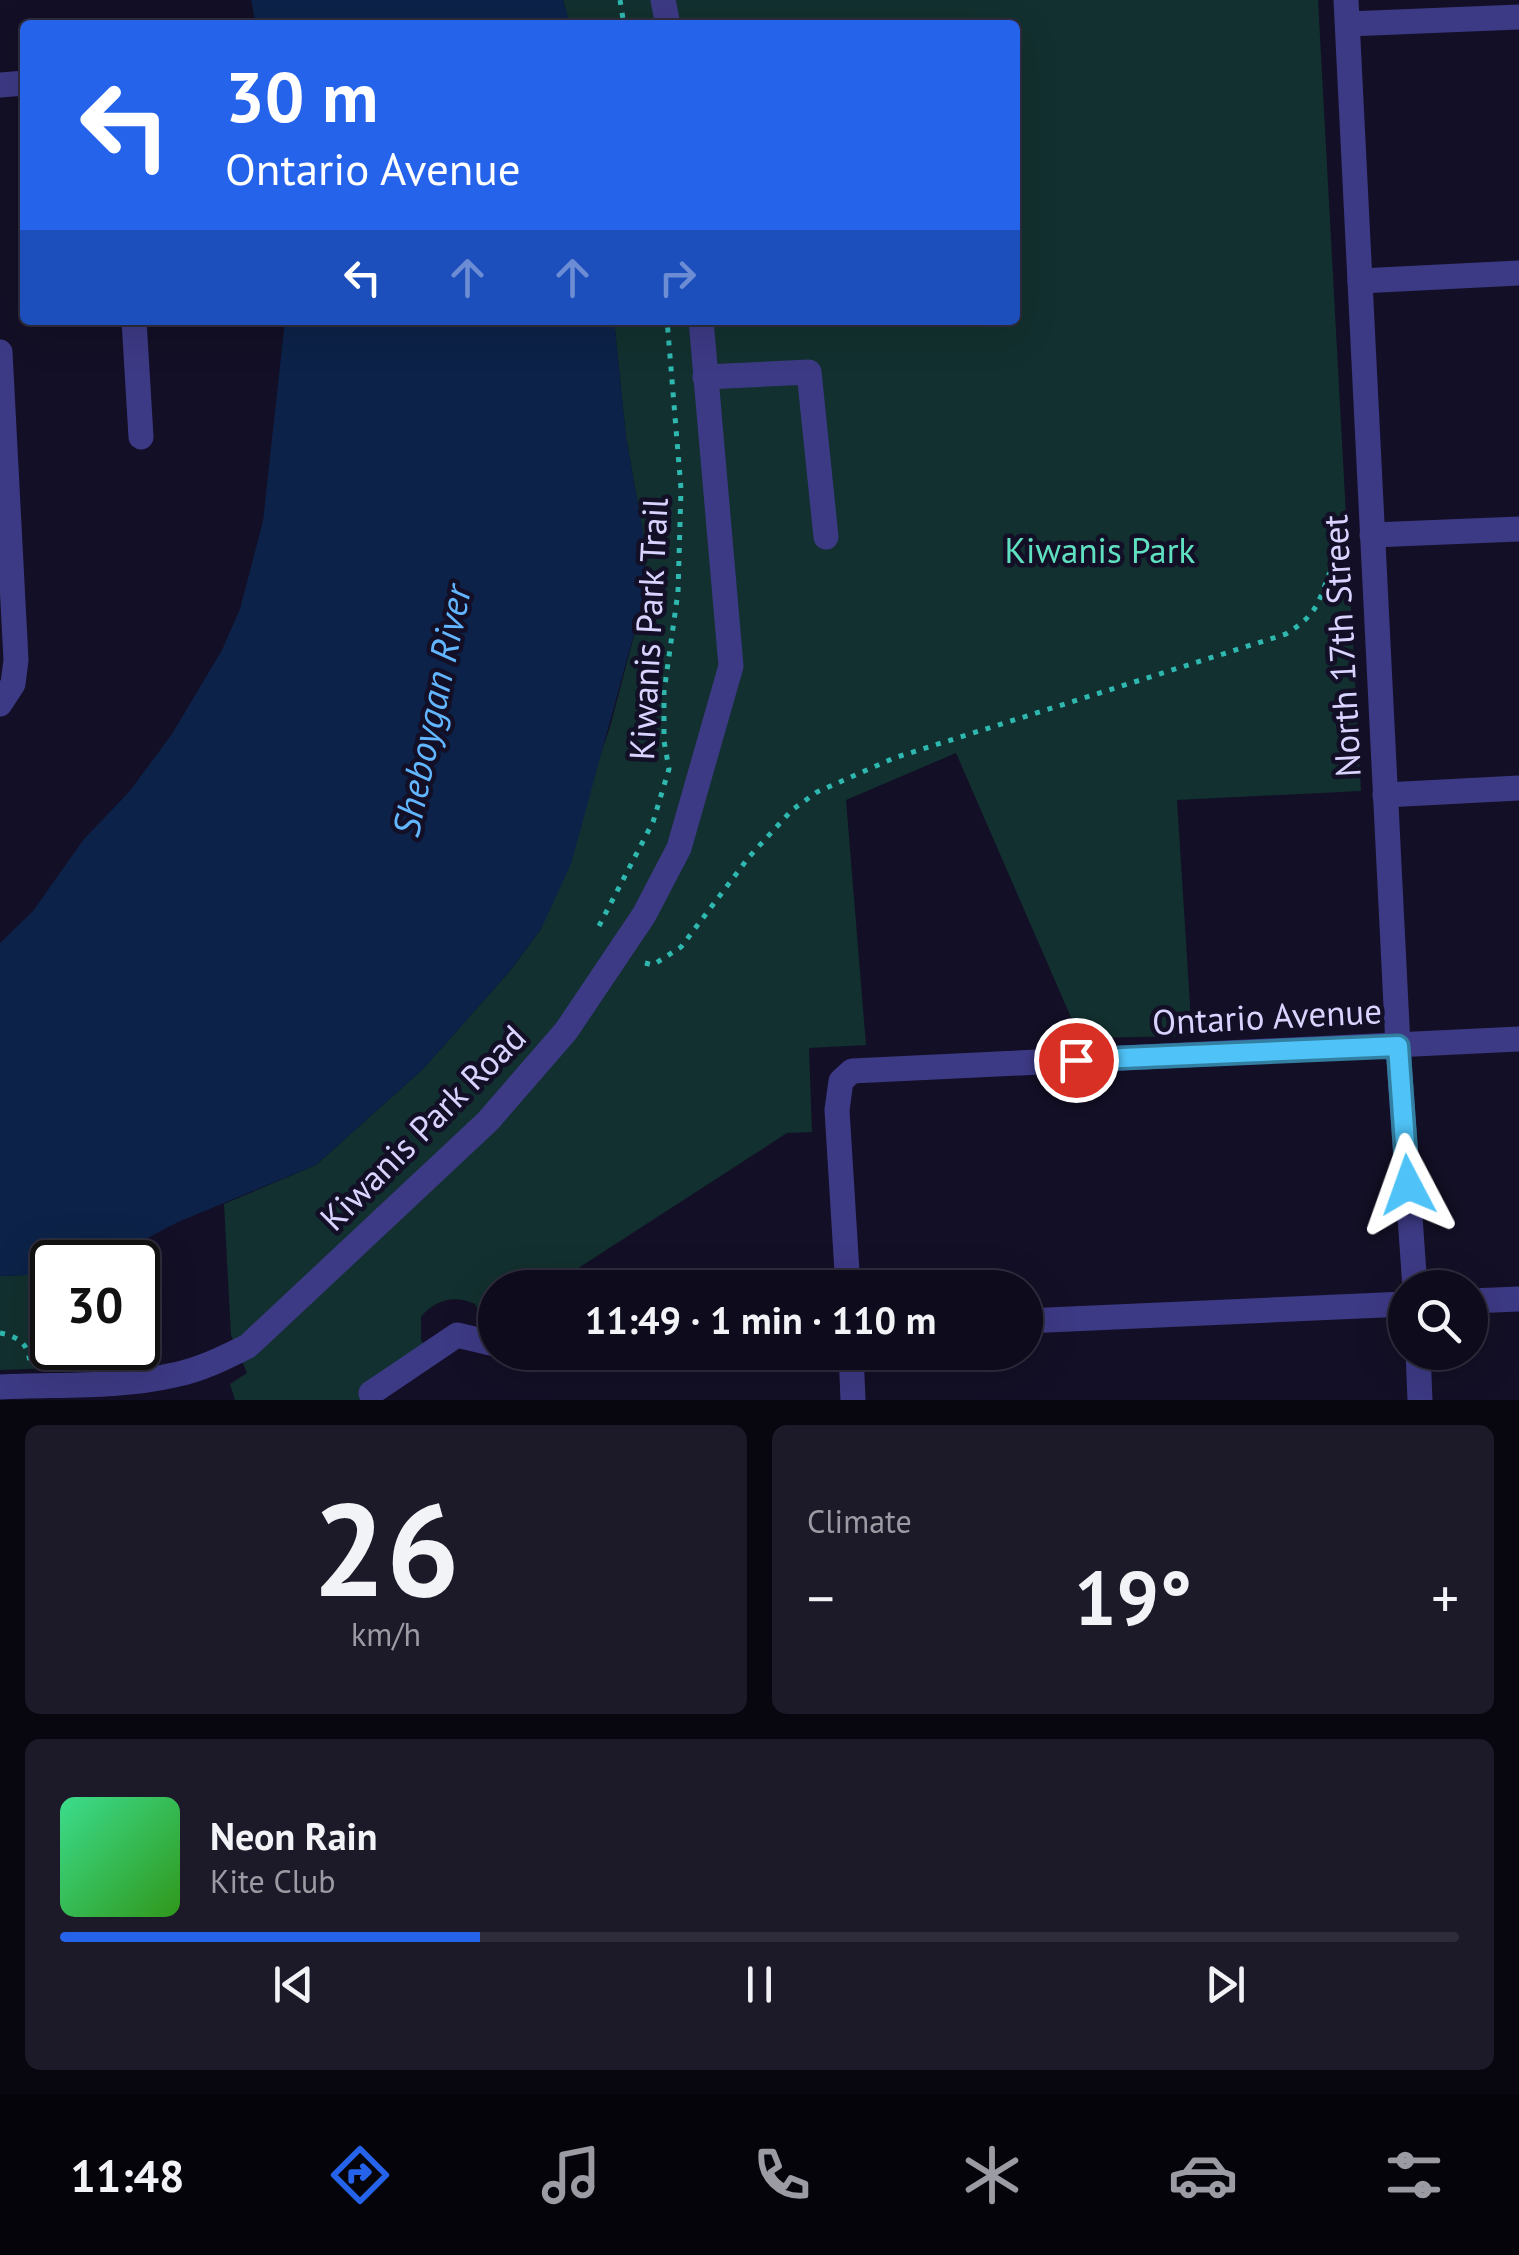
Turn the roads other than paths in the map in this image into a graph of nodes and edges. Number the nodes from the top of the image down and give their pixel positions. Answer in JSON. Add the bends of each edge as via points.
{"nodes":[{"id":1,"x":663,"y":0,"type":"edge"},
{"id":2,"x":673,"y":0,"type":"edge"},
{"id":3,"x":1347,"y":12,"type":"edge"},
{"id":4,"x":1519,"y":16,"type":"edge"},
{"id":5,"x":1519,"y":273,"type":"edge"},
{"id":6,"x":1360,"y":281,"type":"junction"},
{"id":7,"x":134,"y":325,"type":"edge"},
{"id":8,"x":701,"y":325,"type":"edge"},
{"id":9,"x":0,"y":352,"type":"edge"},
{"id":10,"x":706,"y":376,"type":"junction"},
{"id":11,"x":141,"y":437,"type":"dead end"},
{"id":12,"x":1519,"y":529,"type":"edge"},
{"id":13,"x":1372,"y":536,"type":"junction"},
{"id":14,"x":826,"y":537,"type":"dead end"},
{"id":15,"x":0,"y":704,"type":"edge"},
{"id":16,"x":1519,"y":788,"type":"edge"},
{"id":17,"x":1385,"y":796,"type":"junction"},
{"id":18,"x":1519,"y":1039,"type":"edge"},
{"id":19,"x":1398,"y":1046,"type":"junction"},
{"id":20,"x":847,"y":1270,"type":"edge"},
{"id":21,"x":1413,"y":1270,"type":"edge"},
{"id":22,"x":1519,"y":1299,"type":"edge"},
{"id":23,"x":1488,"y":1300,"type":"edge"},
{"id":24,"x":1388,"y":1305,"type":"edge"},
{"id":25,"x":1043,"y":1320,"type":"edge"},
{"id":26,"x":478,"y":1340,"type":"edge"},
{"id":27,"x":853,"y":1370,"type":"edge"},
{"id":28,"x":1419,"y":1370,"type":"edge"},
{"id":29,"x":0,"y":1387,"type":"edge"},
{"id":30,"x":372,"y":1393,"type":"dead end"},
{"id":31,"x":854,"y":1400,"type":"edge"},
{"id":32,"x":1420,"y":1400,"type":"edge"}],
"edges":[{"from":1,"to":2,"type":"street"},
{"from":3,"to":4,"type":"street"},
{"from":3,"to":6,"type":"street","name":"North 17th Street"},
{"from":5,"to":6,"type":"street"},
{"from":6,"to":13,"type":"street","name":"North 17th Street"},
{"from":7,"to":11,"type":"street"},
{"from":8,"to":10,"type":"street","name":"Kiwanis Park Road"},
{"from":9,"to":15,"type":"street","via":[[16,660],[13,684]]},
{"from":10,"to":14,"type":"street","via":[[809,372]]},
{"from":10,"to":29,"type":"street","name":"Kiwanis Park Road","via":[[731,666],[679,848],[644,916],[566,1031],[488,1121],[248,1346],[174,1375]]},
{"from":12,"to":13,"type":"street"},
{"from":13,"to":17,"type":"street","name":"North 17th Street"},
{"from":16,"to":17,"type":"street"},
{"from":17,"to":19,"type":"street","name":"North 17th Street"},
{"from":18,"to":19,"type":"street","name":"Ontario Avenue"},
{"from":19,"to":20,"type":"street","name":"Ontario Avenue","via":[[852,1070],[841,1080],[837,1110]]},
{"from":19,"to":21,"type":"street","name":"North 17th Street"},
{"from":22,"to":23,"type":"street"},
{"from":24,"to":25,"type":"street"},
{"from":26,"to":30,"type":"street","via":[[458,1335]]},
{"from":27,"to":31,"type":"street"},
{"from":28,"to":32,"type":"street"}]}
